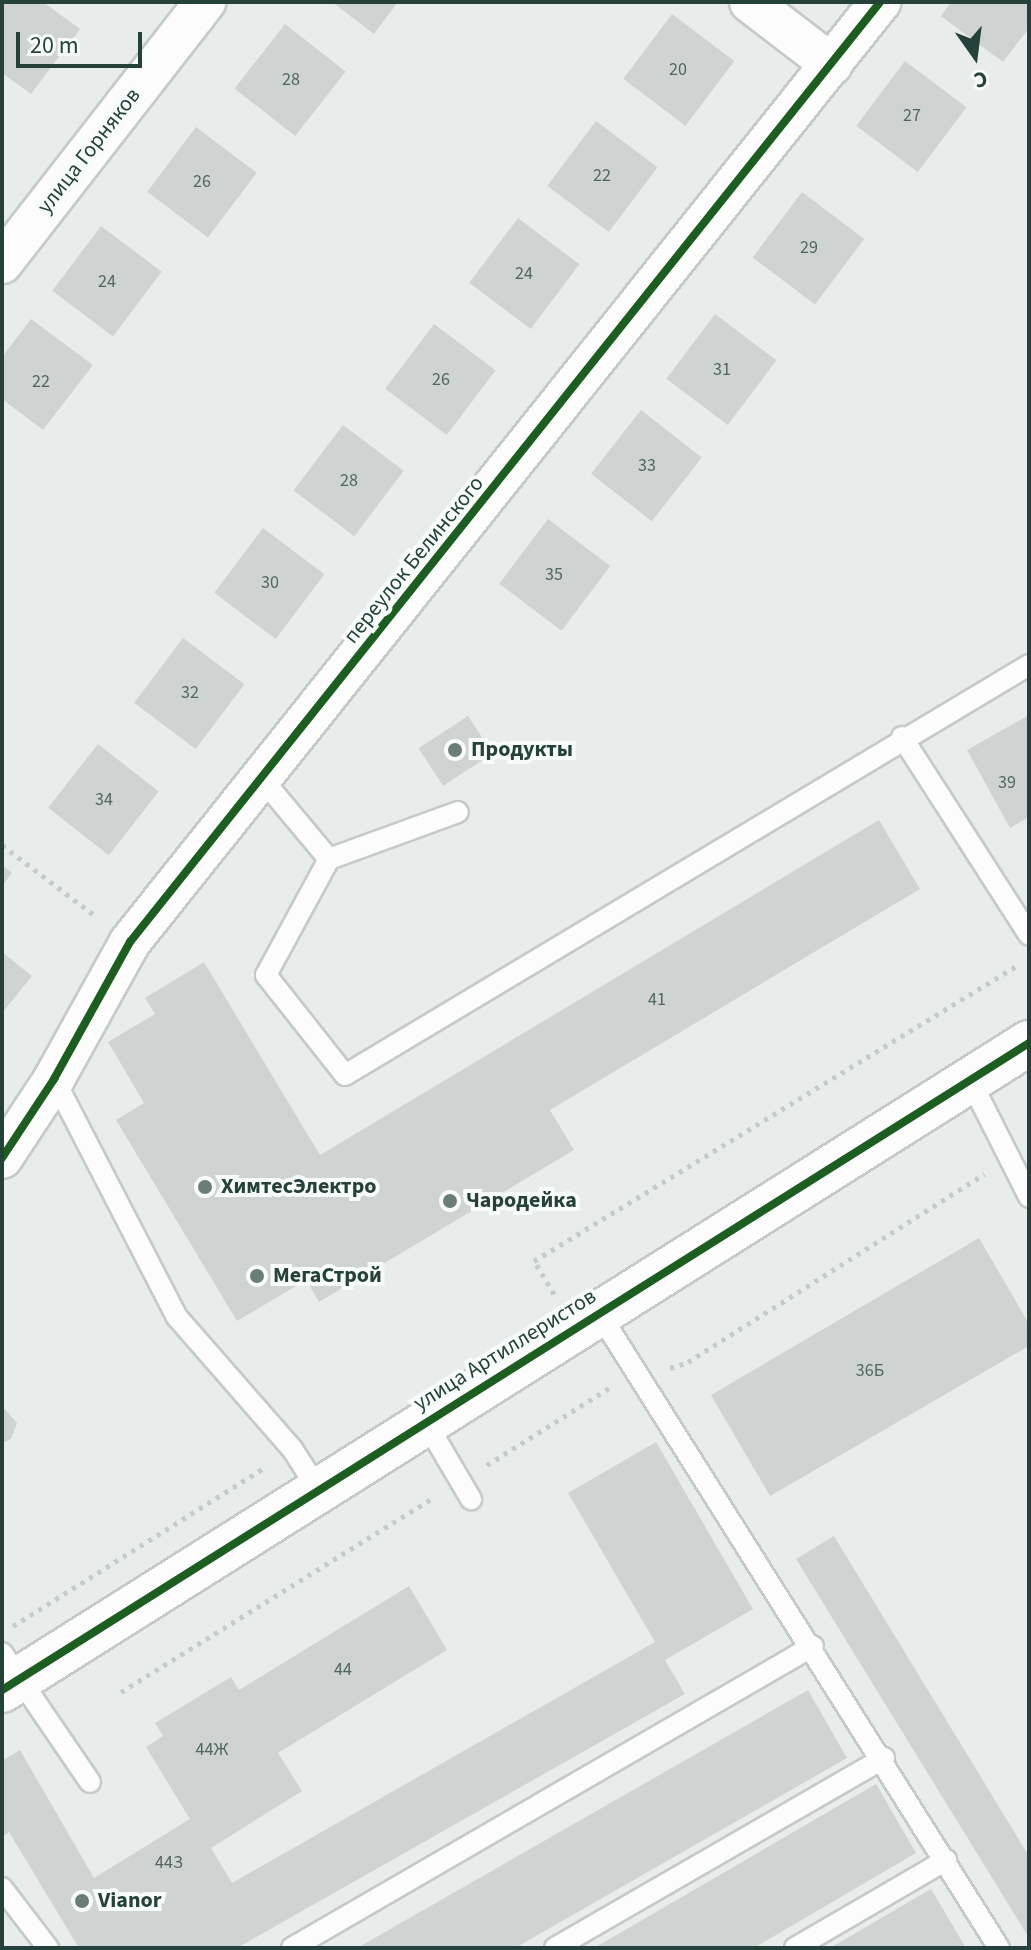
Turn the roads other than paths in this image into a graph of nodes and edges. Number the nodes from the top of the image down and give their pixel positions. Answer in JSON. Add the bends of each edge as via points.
{"nodes":[{"id":1,"x":205,"y":2,"type":"edge"},
{"id":2,"x":750,"y":2,"type":"edge"},
{"id":3,"x":880,"y":2,"type":"edge"},
{"id":4,"x":832,"y":65,"type":"junction"},
{"id":5,"x":2,"y":263,"type":"edge"},
{"id":6,"x":1029,"y":665,"type":"edge"},
{"id":7,"x":902,"y":737,"type":"junction"},
{"id":8,"x":262,"y":779,"type":"junction"},
{"id":9,"x":458,"y":812,"type":"dead end"},
{"id":10,"x":329,"y":859,"type":"junction"},
{"id":11,"x":1029,"y":935,"type":"edge"},
{"id":12,"x":1029,"y":1043,"type":"edge"},
{"id":13,"x":54,"y":1079,"type":"junction"},
{"id":14,"x":970,"y":1080,"type":"junction"},
{"id":15,"x":2,"y":1158,"type":"edge"},
{"id":16,"x":1029,"y":1197,"type":"edge"},
{"id":17,"x":599,"y":1313,"type":"junction"},
{"id":18,"x":425,"y":1421,"type":"junction"},
{"id":19,"x":317,"y":1488,"type":"junction"},
{"id":20,"x":471,"y":1499,"type":"dead end"},
{"id":21,"x":813,"y":1646,"type":"junction"},
{"id":22,"x":8,"y":1674,"type":"edge"},
{"id":23,"x":884,"y":1758,"type":"junction"},
{"id":24,"x":90,"y":1782,"type":"dead end"},
{"id":25,"x":946,"y":1860,"type":"junction"},
{"id":26,"x":2,"y":1888,"type":"edge"},
{"id":27,"x":48,"y":1948,"type":"edge"},
{"id":28,"x":292,"y":1948,"type":"edge"},
{"id":29,"x":555,"y":1948,"type":"edge"},
{"id":30,"x":795,"y":1948,"type":"edge"},
{"id":31,"x":999,"y":1948,"type":"edge"}],
"edges":[{"from":1,"to":5,"type":"street","name":"улица Горняков"},
{"from":2,"to":4,"type":"street"},
{"from":3,"to":4,"type":"street","name":"переулок Белинского"},
{"from":4,"to":8,"type":"street","name":"переулок Белинского"},
{"from":6,"to":7,"type":"lane"},
{"from":7,"to":10,"type":"lane","via":[[345,1075],[266,975]]},
{"from":7,"to":11,"type":"lane"},
{"from":8,"to":10,"type":"lane"},
{"from":8,"to":13,"type":"street","name":"переулок Белинского","via":[[130,942]]},
{"from":9,"to":10,"type":"lane"},
{"from":12,"to":14,"type":"street","name":"улица Артиллеристов"},
{"from":13,"to":15,"type":"street","name":"переулок Белинского"},
{"from":13,"to":19,"type":"lane","via":[[177,1317],[293,1450]]},
{"from":14,"to":16,"type":"lane"},
{"from":14,"to":17,"type":"street","name":"улица Артиллеристов"},
{"from":17,"to":18,"type":"street","name":"улица Артиллеристов"},
{"from":17,"to":21,"type":"lane"},
{"from":18,"to":19,"type":"street","name":"улица Артиллеристов"},
{"from":18,"to":20,"type":"lane"},
{"from":19,"to":22,"type":"street","name":"улица Артиллеристов"},
{"from":21,"to":23,"type":"lane"},
{"from":21,"to":28,"type":"lane"},
{"from":22,"to":24,"type":"lane"},
{"from":23,"to":25,"type":"lane"},
{"from":23,"to":29,"type":"lane"},
{"from":25,"to":30,"type":"lane"},
{"from":25,"to":31,"type":"lane"},
{"from":26,"to":27,"type":"lane"}]}
